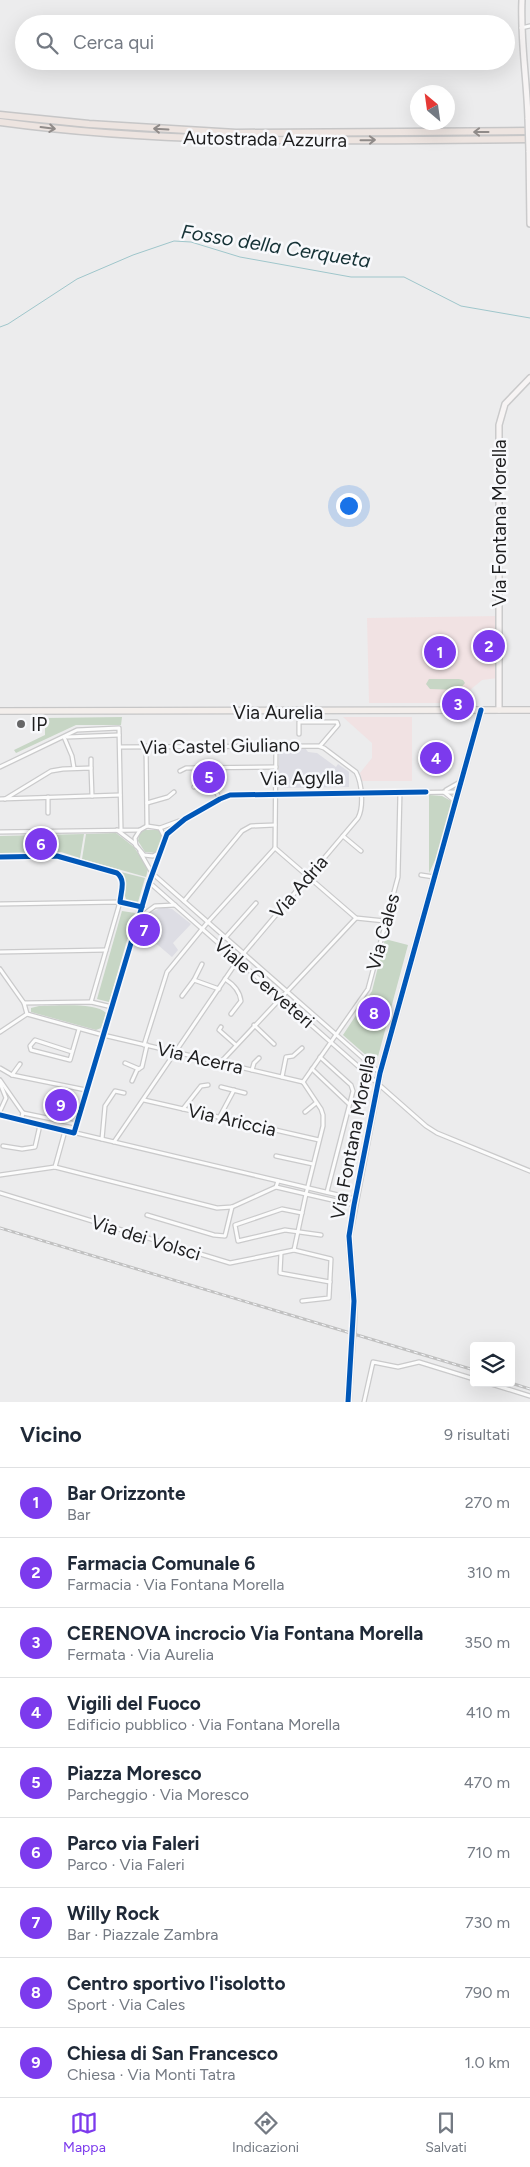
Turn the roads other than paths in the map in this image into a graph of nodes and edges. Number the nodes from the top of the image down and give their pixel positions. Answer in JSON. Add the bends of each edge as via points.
{"nodes":[{"id":1,"x":522,"y":0,"type":"edge"},
{"id":2,"x":530,"y":26,"type":"edge"},
{"id":3,"x":521,"y":28,"type":"junction"},
{"id":4,"x":0,"y":115,"type":"edge"},
{"id":5,"x":0,"y":122,"type":"edge"},
{"id":6,"x":530,"y":131,"type":"edge"},
{"id":7,"x":530,"y":139,"type":"edge"},
{"id":8,"x":530,"y":224,"type":"edge"},
{"id":9,"x":530,"y":378,"type":"edge"},
{"id":10,"x":481,"y":710,"type":"junction"},
{"id":11,"x":499,"y":710,"type":"junction"},
{"id":12,"x":530,"y":710,"type":"edge"},
{"id":13,"x":0,"y":713,"type":"edge"},
{"id":14,"x":299,"y":734,"type":"dead end"},
{"id":15,"x":120,"y":735,"type":"junction"},
{"id":16,"x":64,"y":737,"type":"junction"},
{"id":17,"x":276,"y":744,"type":"junction"},
{"id":18,"x":146,"y":746,"type":"junction"},
{"id":19,"x":320,"y":746,"type":"junction"},
{"id":20,"x":120,"y":747,"type":"junction"},
{"id":21,"x":91,"y":759,"type":"dead end"},
{"id":22,"x":0,"y":767,"type":"edge"},
{"id":23,"x":74,"y":768,"type":"junction"},
{"id":24,"x":91,"y":768,"type":"junction"},
{"id":25,"x":203,"y":768,"type":"junction"},
{"id":26,"x":276,"y":768,"type":"junction"},
{"id":27,"x":180,"y":770,"type":"dead end"},
{"id":28,"x":209,"y":778,"type":"junction"},
{"id":29,"x":462,"y":780,"type":"junction"},
{"id":30,"x":194,"y":787,"type":"dead end"},
{"id":31,"x":443,"y":791,"type":"junction"},
{"id":32,"x":174,"y":792,"type":"dead end"},
{"id":33,"x":360,"y":792,"type":"junction"},
{"id":34,"x":400,"y":792,"type":"junction"},
{"id":35,"x":459,"y":792,"type":"junction"},
{"id":36,"x":275,"y":793,"type":"junction"},
{"id":37,"x":120,"y":795,"type":"junction"},
{"id":38,"x":92,"y":796,"type":"junction"},
{"id":39,"x":48,"y":798,"type":"junction"},
{"id":40,"x":220,"y":798,"type":"junction"},
{"id":41,"x":0,"y":799,"type":"edge"},
{"id":42,"x":5,"y":799,"type":"junction"},
{"id":43,"x":456,"y":802,"type":"junction"},
{"id":44,"x":147,"y":803,"type":"junction"},
{"id":45,"x":48,"y":814,"type":"dead end"},
{"id":46,"x":185,"y":819,"type":"junction"},
{"id":47,"x":147,"y":826,"type":"junction"},
{"id":48,"x":275,"y":826,"type":"junction"},
{"id":49,"x":160,"y":828,"type":"junction"},
{"id":50,"x":119,"y":830,"type":"junction"},
{"id":51,"x":140,"y":830,"type":"junction"},
{"id":52,"x":0,"y":832,"type":"edge"},
{"id":53,"x":343,"y":836,"type":"junction"},
{"id":54,"x":165,"y":839,"type":"junction"},
{"id":55,"x":136,"y":846,"type":"junction"},
{"id":56,"x":275,"y":848,"type":"junction"},
{"id":57,"x":361,"y":851,"type":"dead end"},
{"id":58,"x":140,"y":852,"type":"junction"},
{"id":59,"x":160,"y":852,"type":"junction"},
{"id":60,"x":0,"y":857,"type":"edge"},
{"id":61,"x":152,"y":873,"type":"junction"},
{"id":62,"x":421,"y":875,"type":"dead end"},
{"id":63,"x":309,"y":876,"type":"junction"},
{"id":64,"x":434,"y":877,"type":"junction"},
{"id":65,"x":149,"y":883,"type":"junction"},
{"id":66,"x":120,"y":902,"type":"junction"},
{"id":67,"x":184,"y":902,"type":"junction"},
{"id":68,"x":0,"y":904,"type":"edge"},
{"id":69,"x":256,"y":904,"type":"dead end"},
{"id":70,"x":175,"y":905,"type":"junction"},
{"id":71,"x":142,"y":907,"type":"junction"},
{"id":72,"x":139,"y":917,"type":"junction"},
{"id":73,"x":356,"y":918,"type":"junction"},
{"id":74,"x":208,"y":922,"type":"junction"},
{"id":75,"x":385,"y":922,"type":"junction"},
{"id":76,"x":202,"y":929,"type":"junction"},
{"id":77,"x":225,"y":938,"type":"junction"},
{"id":78,"x":106,"y":950,"type":"junction"},
{"id":79,"x":0,"y":952,"type":"edge"},
{"id":80,"x":243,"y":953,"type":"junction"},
{"id":81,"x":238,"y":960,"type":"junction"},
{"id":82,"x":202,"y":964,"type":"dead end"},
{"id":83,"x":0,"y":969,"type":"edge"},
{"id":84,"x":225,"y":979,"type":"junction"},
{"id":85,"x":194,"y":980,"type":"junction"},
{"id":86,"x":219,"y":989,"type":"junction"},
{"id":87,"x":286,"y":990,"type":"junction"},
{"id":88,"x":182,"y":996,"type":"dead end"},
{"id":89,"x":281,"y":996,"type":"junction"},
{"id":90,"x":90,"y":1002,"type":"junction"},
{"id":91,"x":24,"y":1003,"type":"junction"},
{"id":92,"x":112,"y":1008,"type":"junction"},
{"id":93,"x":27,"y":1014,"type":"junction"},
{"id":94,"x":231,"y":1014,"type":"dead end"},
{"id":95,"x":254,"y":1025,"type":"junction"},
{"id":96,"x":221,"y":1027,"type":"dead end"},
{"id":97,"x":79,"y":1029,"type":"junction"},
{"id":98,"x":0,"y":1032,"type":"edge"},
{"id":99,"x":336,"y":1035,"type":"junction"},
{"id":100,"x":103,"y":1036,"type":"junction"},
{"id":101,"x":331,"y":1042,"type":"junction"},
{"id":102,"x":274,"y":1044,"type":"dead end"},
{"id":103,"x":146,"y":1045,"type":"junction"},
{"id":104,"x":236,"y":1045,"type":"junction"},
{"id":105,"x":302,"y":1048,"type":"dead end"},
{"id":106,"x":72,"y":1052,"type":"junction"},
{"id":107,"x":176,"y":1052,"type":"junction"},
{"id":108,"x":320,"y":1057,"type":"junction"},
{"id":109,"x":259,"y":1058,"type":"dead end"},
{"id":110,"x":125,"y":1063,"type":"dead end"},
{"id":111,"x":219,"y":1063,"type":"junction"},
{"id":112,"x":20,"y":1064,"type":"dead end"},
{"id":113,"x":0,"y":1068,"type":"edge"},
{"id":114,"x":139,"y":1069,"type":"junction"},
{"id":115,"x":252,"y":1070,"type":"junction"},
{"id":116,"x":312,"y":1070,"type":"junction"},
{"id":117,"x":380,"y":1073,"type":"junction"},
{"id":118,"x":12,"y":1075,"type":"junction"},
{"id":119,"x":282,"y":1077,"type":"junction"},
{"id":120,"x":0,"y":1081,"type":"edge"},
{"id":121,"x":132,"y":1081,"type":"dead end"},
{"id":122,"x":303,"y":1082,"type":"junction"},
{"id":123,"x":378,"y":1083,"type":"junction"},
{"id":124,"x":208,"y":1085,"type":"dead end"},
{"id":125,"x":221,"y":1087,"type":"dead end"},
{"id":126,"x":86,"y":1090,"type":"junction"},
{"id":127,"x":234,"y":1090,"type":"junction"},
{"id":128,"x":124,"y":1093,"type":"dead end"},
{"id":129,"x":245,"y":1093,"type":"dead end"},
{"id":130,"x":144,"y":1100,"type":"junction"},
{"id":131,"x":316,"y":1103,"type":"junction"},
{"id":132,"x":349,"y":1104,"type":"junction"},
{"id":133,"x":183,"y":1109,"type":"junction"},
{"id":134,"x":0,"y":1111,"type":"edge"},
{"id":135,"x":305,"y":1112,"type":"dead end"},
{"id":136,"x":23,"y":1113,"type":"junction"},
{"id":137,"x":0,"y":1116,"type":"edge"},
{"id":138,"x":219,"y":1118,"type":"junction"},
{"id":139,"x":21,"y":1120,"type":"junction"},
{"id":140,"x":76,"y":1124,"type":"junction"},
{"id":141,"x":40,"y":1125,"type":"junction"},
{"id":142,"x":65,"y":1131,"type":"junction"},
{"id":143,"x":74,"y":1133,"type":"junction"},
{"id":144,"x":102,"y":1139,"type":"junction"},
{"id":145,"x":319,"y":1140,"type":"junction"},
{"id":146,"x":114,"y":1142,"type":"junction"},
{"id":147,"x":3,"y":1146,"type":"dead end"},
{"id":148,"x":276,"y":1156,"type":"dead end"},
{"id":149,"x":313,"y":1164,"type":"junction"},
{"id":150,"x":55,"y":1167,"type":"junction"},
{"id":151,"x":530,"y":1172,"type":"edge"},
{"id":152,"x":0,"y":1175,"type":"edge"},
{"id":153,"x":278,"y":1181,"type":"junction"},
{"id":154,"x":276,"y":1187,"type":"junction"},
{"id":155,"x":308,"y":1188,"type":"junction"},
{"id":156,"x":327,"y":1192,"type":"junction"},
{"id":157,"x":0,"y":1194,"type":"edge"},
{"id":158,"x":306,"y":1194,"type":"junction"},
{"id":159,"x":355,"y":1199,"type":"junction"},
{"id":160,"x":354,"y":1205,"type":"junction"},
{"id":161,"x":232,"y":1206,"type":"junction"},
{"id":162,"x":302,"y":1213,"type":"junction"},
{"id":163,"x":147,"y":1215,"type":"dead end"},
{"id":164,"x":298,"y":1232,"type":"junction"},
{"id":165,"x":321,"y":1235,"type":"dead end"},
{"id":166,"x":294,"y":1250,"type":"junction"},
{"id":167,"x":281,"y":1253,"type":"junction"},
{"id":168,"x":330,"y":1282,"type":"junction"},
{"id":169,"x":302,"y":1301,"type":"dead end"},
{"id":170,"x":470,"y":1378,"type":"edge"},
{"id":171,"x":501,"y":1387,"type":"edge"},
{"id":172,"x":530,"y":1396,"type":"edge"},
{"id":173,"x":348,"y":1402,"type":"edge"},
{"id":174,"x":364,"y":1402,"type":"edge"}],
"edges":[{"from":1,"to":3,"type":"street"},
{"from":2,"to":3,"type":"street"},
{"from":3,"to":8,"type":"street","bridge":true,"via":[[527,79]]},
{"from":6,"to":4,"type":"highway","name":"Autostrada Azzurra","one_way":true,"via":[[236,133]]},
{"from":5,"to":7,"type":"highway","name":"Autostrada Azzurra","one_way":true,"via":[[91,132],[234,141]]},
{"from":9,"to":11,"type":"street","name":"Via Fontana Morella","via":[[505,404],[499,425]]},
{"from":10,"to":11,"type":"main road","name":"Via Aurelia"},
{"from":10,"to":13,"type":"main road","name":"Via Aurelia"},
{"from":10,"to":29,"type":"street","name":"Via Fontana Morella"},
{"from":11,"to":12,"type":"main road","name":"Via Aurelia"},
{"from":14,"to":19,"type":"street","name":"Via Castel Giuliano","via":[[299,722],[337,722],[338,725]]},
{"from":15,"to":16,"type":"street"},
{"from":15,"to":16,"type":"street","via":[[119,728],[84,729]]},
{"from":15,"to":20,"type":"street"},
{"from":16,"to":22,"type":"street"},
{"from":16,"to":23,"type":"street"},
{"from":17,"to":18,"type":"street","name":"Via Castel Giuliano"},
{"from":17,"to":19,"type":"street","name":"Via Castel Giuliano"},
{"from":17,"to":26,"type":"street"},
{"from":18,"to":20,"type":"street","name":"Via Castel Giuliano"},
{"from":18,"to":44,"type":"street"},
{"from":19,"to":33,"type":"street","name":"Via Castel Giuliano","via":[[356,772]]},
{"from":20,"to":37,"type":"street"},
{"from":21,"to":24,"type":"street"},
{"from":23,"to":24,"type":"street"},
{"from":23,"to":42,"type":"street","via":[[44,774]]},
{"from":24,"to":38,"type":"street"},
{"from":25,"to":26,"type":"street"},
{"from":25,"to":27,"type":"street"},
{"from":25,"to":28,"type":"street"},
{"from":26,"to":36,"type":"street"},
{"from":28,"to":30,"type":"street"},
{"from":28,"to":40,"type":"street"},
{"from":29,"to":31,"type":"street"},
{"from":29,"to":35,"type":"street","name":"Via Fontana Morella"},
{"from":31,"to":34,"type":"street","name":"Via Agylla"},
{"from":31,"to":35,"type":"street","name":"Via Agylla"},
{"from":31,"to":43,"type":"street"},
{"from":32,"to":44,"type":"street"},
{"from":33,"to":34,"type":"street","name":"Via Agylla"},
{"from":33,"to":36,"type":"street","name":"Via Agylla"},
{"from":33,"to":53,"type":"street","name":"Via Adria","via":[[361,814]]},
{"from":34,"to":75,"type":"street","name":"Via Cales","via":[[398,877]]},
{"from":35,"to":43,"type":"street","name":"Via Fontana Morella"},
{"from":36,"to":40,"type":"street","name":"Via Agylla"},
{"from":36,"to":48,"type":"street"},
{"from":37,"to":38,"type":"street"},
{"from":37,"to":50,"type":"street"},
{"from":38,"to":39,"type":"street"},
{"from":39,"to":42,"type":"street"},
{"from":39,"to":45,"type":"street"},
{"from":40,"to":46,"type":"street","name":"Via Agylla"},
{"from":41,"to":42,"type":"street"},
{"from":43,"to":64,"type":"street","name":"Via Fontana Morella"},
{"from":44,"to":47,"type":"street"},
{"from":46,"to":49,"type":"street"},
{"from":46,"to":54,"type":"street","via":[[170,830]]},
{"from":47,"to":49,"type":"street"},
{"from":47,"to":51,"type":"street"},
{"from":48,"to":56,"type":"street"},
{"from":48,"to":67,"type":"street","via":[[251,826],[242,831]]},
{"from":49,"to":54,"type":"street"},
{"from":50,"to":51,"type":"street"},
{"from":50,"to":52,"type":"street"},
{"from":50,"to":55,"type":"street"},
{"from":51,"to":55,"type":"street","via":[[135,838]]},
{"from":53,"to":57,"type":"street"},
{"from":53,"to":63,"type":"street","name":"Via Adria"},
{"from":54,"to":59,"type":"street"},
{"from":55,"to":58,"type":"street"},
{"from":56,"to":63,"type":"street"},
{"from":56,"to":74,"type":"street"},
{"from":58,"to":59,"type":"street","via":[[148,856]]},
{"from":58,"to":61,"type":"street","name":"Viale Cerveteri"},
{"from":59,"to":61,"type":"street"},
{"from":60,"to":66,"type":"street","via":[[57,856],[116,873],[123,882]]},
{"from":61,"to":65,"type":"street"},
{"from":61,"to":67,"type":"street","name":"Viale Cerveteri"},
{"from":62,"to":64,"type":"street"},
{"from":63,"to":73,"type":"street"},
{"from":63,"to":80,"type":"street","name":"Via Adria"},
{"from":64,"to":117,"type":"street","name":"Via Fontana Morella"},
{"from":65,"to":70,"type":"street","name":"Viale Cerveteri"},
{"from":65,"to":71,"type":"street"},
{"from":66,"to":68,"type":"street"},
{"from":66,"to":71,"type":"street"},
{"from":66,"to":78,"type":"street"},
{"from":67,"to":74,"type":"street","name":"Viale Cerveteri"},
{"from":69,"to":77,"type":"street","name":"Viale Cerveteri"},
{"from":70,"to":72,"type":"street","via":[[155,906]]},
{"from":70,"to":76,"type":"street","name":"Viale Cerveteri"},
{"from":71,"to":72,"type":"street"},
{"from":72,"to":92,"type":"street"},
{"from":73,"to":75,"type":"street"},
{"from":73,"to":87,"type":"street"},
{"from":74,"to":76,"type":"street"},
{"from":74,"to":77,"type":"street","name":"Viale Cerveteri"},
{"from":75,"to":99,"type":"street","name":"Via Cales","via":[[368,989]]},
{"from":76,"to":81,"type":"street","name":"Viale Cerveteri"},
{"from":76,"to":103,"type":"street","via":[[167,972]]},
{"from":77,"to":80,"type":"street","name":"Viale Cerveteri"},
{"from":78,"to":79,"type":"street"},
{"from":78,"to":90,"type":"street"},
{"from":80,"to":81,"type":"street","name":"Via Adria"},
{"from":80,"to":87,"type":"street","name":"Viale Cerveteri"},
{"from":81,"to":84,"type":"street","name":"Via Adria"},
{"from":81,"to":89,"type":"street","name":"Viale Cerveteri"},
{"from":82,"to":85,"type":"street"},
{"from":83,"to":91,"type":"street"},
{"from":84,"to":86,"type":"street","name":"Via Adria"},
{"from":84,"to":94,"type":"street","via":[[241,1001]]},
{"from":85,"to":86,"type":"street"},
{"from":85,"to":88,"type":"street"},
{"from":86,"to":107,"type":"street","name":"Via Adria"},
{"from":87,"to":89,"type":"street"},
{"from":87,"to":99,"type":"street","name":"Viale Cerveteri"},
{"from":89,"to":95,"type":"street"},
{"from":89,"to":101,"type":"street","name":"Viale Cerveteri"},
{"from":90,"to":91,"type":"street"},
{"from":90,"to":92,"type":"street"},
{"from":91,"to":93,"type":"street"},
{"from":92,"to":100,"type":"street"},
{"from":93,"to":97,"type":"street","name":"Via Acerra"},
{"from":93,"to":98,"type":"street"},
{"from":95,"to":102,"type":"street"},
{"from":95,"to":104,"type":"street"},
{"from":96,"to":104,"type":"street","via":[[219,1030]]},
{"from":97,"to":100,"type":"street","name":"Via Acerra"},
{"from":97,"to":106,"type":"street"},
{"from":99,"to":101,"type":"street","name":"Via Cales"},
{"from":99,"to":117,"type":"street","name":"Viale Cerveteri"},
{"from":100,"to":103,"type":"street","name":"Via Acerra"},
{"from":100,"to":126,"type":"street"},
{"from":101,"to":108,"type":"street","name":"Via Cales"},
{"from":101,"to":123,"type":"street","name":"Viale Cerveteri"},
{"from":103,"to":107,"type":"street","name":"Via Acerra"},
{"from":103,"to":114,"type":"street","name":"Via Acerra"},
{"from":104,"to":111,"type":"street"},
{"from":105,"to":119,"type":"street","via":[[293,1056],[286,1057]]},
{"from":106,"to":106,"type":"street","via":[[70,1060],[32,1050],[30,1044],[35,1040]]},
{"from":107,"to":111,"type":"street","name":"Via Acerra"},
{"from":107,"to":130,"type":"street","name":"Via Adria"},
{"from":108,"to":116,"type":"street","name":"Via Cales"},
{"from":108,"to":132,"type":"street","via":[[351,1085],[353,1091]]},
{"from":109,"to":115,"type":"street","name":"Via Acerra"},
{"from":110,"to":114,"type":"street","name":"Via Acerra"},
{"from":111,"to":115,"type":"street","name":"Via Acerra"},
{"from":112,"to":118,"type":"street"},
{"from":113,"to":118,"type":"street"},
{"from":114,"to":121,"type":"street","name":"Via Acerra"},
{"from":115,"to":119,"type":"street","name":"Via Acerra"},
{"from":116,"to":122,"type":"street","name":"Via Cales"},
{"from":116,"to":132,"type":"street"},
{"from":117,"to":123,"type":"street","name":"Via Fontana Morella"},
{"from":118,"to":126,"type":"street"},
{"from":119,"to":122,"type":"street","name":"Via Acerra"},
{"from":120,"to":134,"type":"street","via":[[6,1098]]},
{"from":120,"to":136,"type":"street"},
{"from":122,"to":131,"type":"street"},
{"from":123,"to":151,"type":"street","name":"Viale Cerveteri","via":[[434,1132]]},
{"from":123,"to":159,"type":"street","name":"Via Fontana Morella"},
{"from":124,"to":133,"type":"street","via":[[201,1086]]},
{"from":125,"to":127,"type":"street"},
{"from":126,"to":140,"type":"street"},
{"from":127,"to":129,"type":"street"},
{"from":127,"to":138,"type":"street"},
{"from":128,"to":144,"type":"street","via":[[115,1091],[105,1106]]},
{"from":130,"to":133,"type":"street","name":"Via Ariccia"},
{"from":130,"to":146,"type":"street","name":"Via Adria"},
{"from":131,"to":135,"type":"street"},
{"from":131,"to":145,"type":"street","via":[[323,1115]]},
{"from":132,"to":156,"type":"street"},
{"from":133,"to":138,"type":"street","name":"Via Ariccia"},
{"from":136,"to":139,"type":"street"},
{"from":136,"to":140,"type":"street"},
{"from":137,"to":139,"type":"street"},
{"from":138,"to":145,"type":"street","name":"Via Ariccia"},
{"from":139,"to":141,"type":"street"},
{"from":140,"to":143,"type":"street"},
{"from":141,"to":142,"type":"street"},
{"from":141,"to":147,"type":"street","via":[[35,1147]]},
{"from":142,"to":143,"type":"street"},
{"from":142,"to":150,"type":"street"},
{"from":143,"to":144,"type":"street"},
{"from":144,"to":146,"type":"street"},
{"from":145,"to":149,"type":"street"},
{"from":146,"to":153,"type":"street"},
{"from":148,"to":149,"type":"street"},
{"from":149,"to":155,"type":"street"},
{"from":150,"to":152,"type":"street"},
{"from":150,"to":161,"type":"street","via":[[217,1208]]},
{"from":153,"to":154,"type":"street"},
{"from":153,"to":155,"type":"street"},
{"from":154,"to":158,"type":"street"},
{"from":154,"to":161,"type":"street"},
{"from":155,"to":156,"type":"street"},
{"from":155,"to":158,"type":"street"},
{"from":156,"to":159,"type":"street"},
{"from":157,"to":167,"type":"street","name":"Via dei Volsci","via":[[230,1263]]},
{"from":158,"to":160,"type":"street"},
{"from":158,"to":162,"type":"street"},
{"from":159,"to":160,"type":"street","name":"Via Fontana Morella"},
{"from":160,"to":173,"type":"street","name":"Via Fontana Morella","via":[[349,1236],[354,1301]]},
{"from":161,"to":163,"type":"street","via":[[225,1236]]},
{"from":162,"to":164,"type":"street"},
{"from":162,"to":164,"type":"street","via":[[282,1209],[235,1225],[238,1241],[285,1230]]},
{"from":164,"to":165,"type":"street"},
{"from":164,"to":166,"type":"street"},
{"from":166,"to":167,"type":"street","name":"Via dei Volsci"},
{"from":166,"to":168,"type":"street","via":[[331,1259]]},
{"from":167,"to":168,"type":"street","via":[[280,1273]]},
{"from":168,"to":169,"type":"street","via":[[329,1298]]},
{"from":170,"to":174,"type":"street","via":[[419,1362],[398,1367],[373,1362]]},
{"from":171,"to":172,"type":"street"}]}
